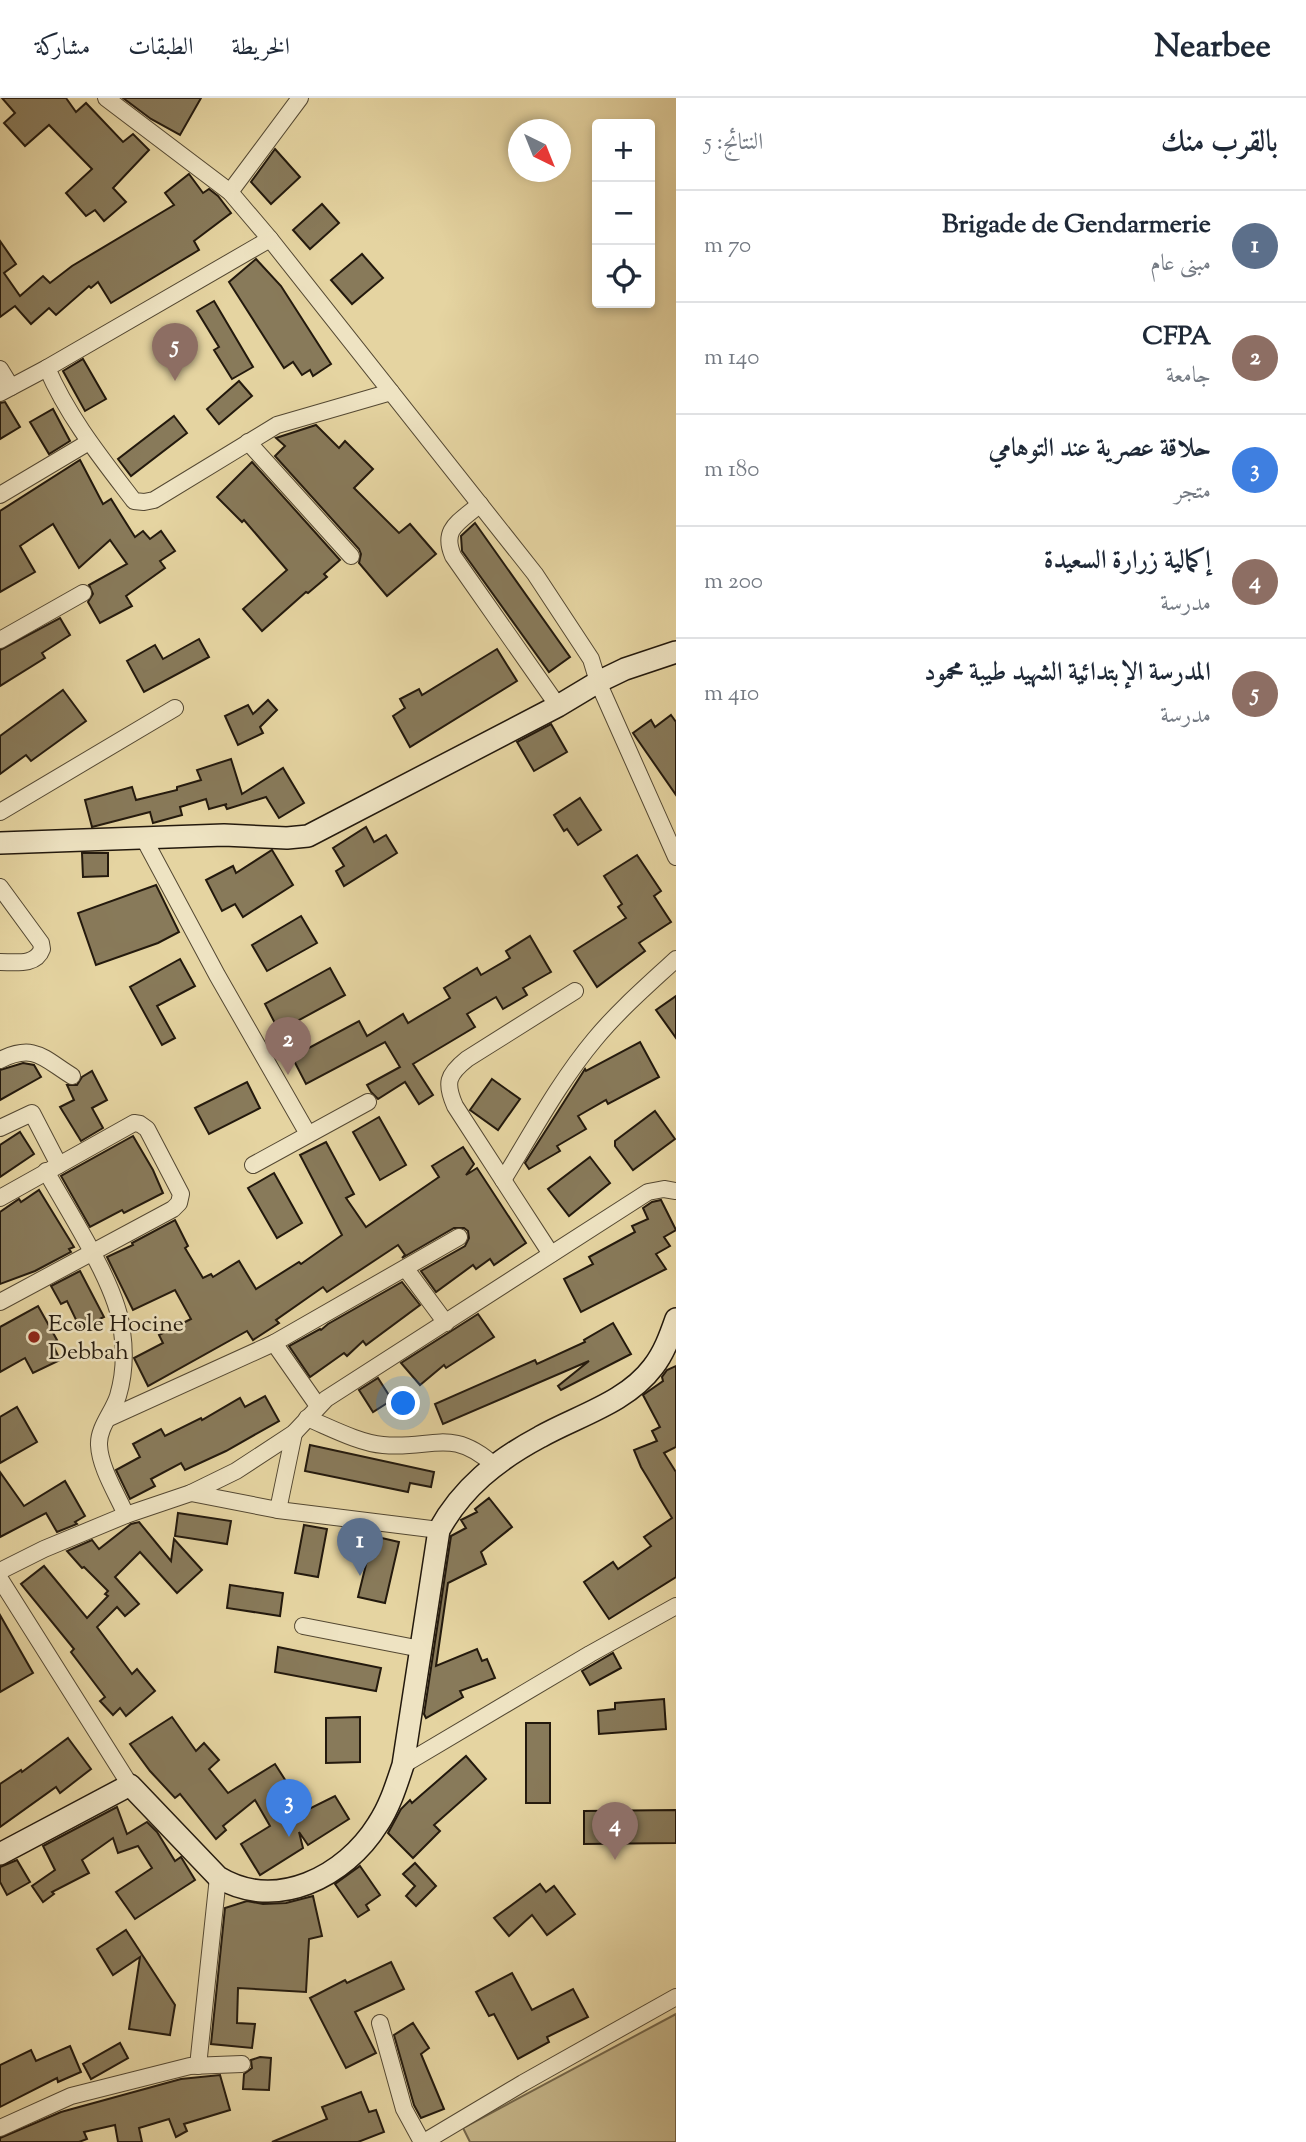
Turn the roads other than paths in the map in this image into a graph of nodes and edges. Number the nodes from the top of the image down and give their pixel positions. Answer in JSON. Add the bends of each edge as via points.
{"nodes":[{"id":1,"x":106,"y":98,"type":"edge"},
{"id":2,"x":300,"y":98,"type":"edge"},
{"id":3,"x":230,"y":192,"type":"junction"},
{"id":4,"x":270,"y":239,"type":"junction"},
{"id":5,"x":47,"y":368,"type":"junction"},
{"id":6,"x":0,"y":369,"type":"edge"},
{"id":7,"x":5,"y":390,"type":"edge"},
{"id":8,"x":391,"y":391,"type":"junction"},
{"id":9,"x":89,"y":442,"type":"junction"},
{"id":10,"x":248,"y":442,"type":"junction"},
{"id":11,"x":0,"y":495,"type":"edge"},
{"id":12,"x":480,"y":504,"type":"junction"},
{"id":13,"x":351,"y":556,"type":"dead end"},
{"id":14,"x":83,"y":593,"type":"dead end"},
{"id":15,"x":0,"y":640,"type":"edge"},
{"id":16,"x":676,"y":652,"type":"edge"},
{"id":17,"x":598,"y":682,"type":"junction"},
{"id":18,"x":558,"y":706,"type":"junction"},
{"id":19,"x":175,"y":708,"type":"dead end"},
{"id":20,"x":0,"y":812,"type":"edge"},
{"id":21,"x":144,"y":839,"type":"junction"},
{"id":22,"x":0,"y":844,"type":"edge"},
{"id":23,"x":676,"y":857,"type":"edge"},
{"id":24,"x":0,"y":887,"type":"edge"},
{"id":25,"x":676,"y":960,"type":"edge"},
{"id":26,"x":0,"y":962,"type":"edge"},
{"id":27,"x":575,"y":991,"type":"dead end"},
{"id":28,"x":0,"y":1060,"type":"edge"},
{"id":29,"x":72,"y":1076,"type":"dead end"},
{"id":30,"x":368,"y":1102,"type":"dead end"},
{"id":31,"x":0,"y":1128,"type":"edge"},
{"id":32,"x":308,"y":1134,"type":"junction"},
{"id":33,"x":253,"y":1165,"type":"dead end"},
{"id":34,"x":52,"y":1168,"type":"junction"},
{"id":35,"x":503,"y":1180,"type":"junction"},
{"id":36,"x":676,"y":1191,"type":"edge"},
{"id":37,"x":0,"y":1198,"type":"edge"},
{"id":38,"x":458,"y":1237,"type":"dead end"},
{"id":39,"x":92,"y":1253,"type":"junction"},
{"id":40,"x":551,"y":1254,"type":"junction"},
{"id":41,"x":406,"y":1269,"type":"junction"},
{"id":42,"x":0,"y":1303,"type":"edge"},
{"id":43,"x":676,"y":1319,"type":"edge"},
{"id":44,"x":446,"y":1323,"type":"junction"},
{"id":45,"x":274,"y":1343,"type":"junction"},
{"id":46,"x":318,"y":1406,"type":"junction"},
{"id":47,"x":109,"y":1418,"type":"junction"},
{"id":48,"x":306,"y":1418,"type":"junction"},
{"id":49,"x":294,"y":1433,"type":"junction"},
{"id":50,"x":495,"y":1466,"type":"junction"},
{"id":51,"x":191,"y":1493,"type":"junction"},
{"id":52,"x":278,"y":1510,"type":"junction"},
{"id":53,"x":126,"y":1515,"type":"junction"},
{"id":54,"x":439,"y":1530,"type":"junction"},
{"id":55,"x":0,"y":1571,"type":"edge"},
{"id":56,"x":0,"y":1579,"type":"edge"},
{"id":57,"x":676,"y":1606,"type":"edge"},
{"id":58,"x":303,"y":1626,"type":"dead end"},
{"id":59,"x":421,"y":1649,"type":"junction"},
{"id":60,"x":403,"y":1765,"type":"junction"},
{"id":61,"x":130,"y":1785,"type":"junction"},
{"id":62,"x":0,"y":1854,"type":"edge"},
{"id":63,"x":218,"y":1877,"type":"junction"},
{"id":64,"x":676,"y":1997,"type":"edge"},
{"id":65,"x":380,"y":2023,"type":"dead end"},
{"id":66,"x":242,"y":2064,"type":"dead end"},
{"id":67,"x":198,"y":2066,"type":"junction"},
{"id":68,"x":0,"y":2128,"type":"edge"},
{"id":69,"x":423,"y":2142,"type":"edge"}],
"edges":[{"from":1,"to":3,"type":"street"},
{"from":2,"to":3,"type":"street"},
{"from":3,"to":4,"type":"street"},
{"from":4,"to":5,"type":"street"},
{"from":4,"to":8,"type":"street"},
{"from":5,"to":7,"type":"street"},
{"from":5,"to":9,"type":"street"},
{"from":6,"to":7,"type":"street"},
{"from":8,"to":10,"type":"street","via":[[289,421]]},
{"from":8,"to":12,"type":"street"},
{"from":9,"to":10,"type":"street","via":[[134,501],[144,502]]},
{"from":9,"to":11,"type":"street"},
{"from":10,"to":13,"type":"street"},
{"from":12,"to":17,"type":"street","via":[[576,634],[592,659]]},
{"from":12,"to":18,"type":"street","via":[[451,530],[448,545]]},
{"from":14,"to":15,"type":"street"},
{"from":16,"to":17,"type":"main road"},
{"from":17,"to":18,"type":"main road"},
{"from":17,"to":23,"type":"street"},
{"from":18,"to":21,"type":"main road","via":[[308,836]]},
{"from":19,"to":20,"type":"street"},
{"from":21,"to":22,"type":"main road"},
{"from":21,"to":32,"type":"street"},
{"from":24,"to":26,"type":"street","via":[[42,949],[29,962]]},
{"from":25,"to":35,"type":"street","via":[[594,1040]]},
{"from":27,"to":35,"type":"street","via":[[467,1059],[449,1080],[455,1106]]},
{"from":28,"to":29,"type":"street","via":[[32,1051]]},
{"from":30,"to":32,"type":"street"},
{"from":31,"to":34,"type":"street","via":[[32,1113]]},
{"from":32,"to":33,"type":"street"},
{"from":34,"to":37,"type":"street"},
{"from":34,"to":39,"type":"street"},
{"from":34,"to":39,"type":"street","via":[[134,1123],[141,1124],[178,1186],[181,1195],[173,1209]]},
{"from":35,"to":40,"type":"street"},
{"from":36,"to":40,"type":"street","via":[[648,1192]]},
{"from":38,"to":41,"type":"street"},
{"from":39,"to":42,"type":"street"},
{"from":39,"to":47,"type":"street","via":[[115,1301],[123,1334],[121,1385]]},
{"from":40,"to":44,"type":"street"},
{"from":41,"to":44,"type":"street"},
{"from":41,"to":45,"type":"street"},
{"from":43,"to":50,"type":"main road","via":[[666,1347],[634,1387]]},
{"from":44,"to":46,"type":"street"},
{"from":45,"to":46,"type":"street"},
{"from":45,"to":47,"type":"street"},
{"from":46,"to":48,"type":"street"},
{"from":47,"to":53,"type":"street","via":[[99,1434],[99,1448]]},
{"from":48,"to":49,"type":"street"},
{"from":48,"to":50,"type":"street","via":[[385,1446],[439,1442],[467,1446]]},
{"from":49,"to":51,"type":"street","via":[[236,1471]]},
{"from":49,"to":52,"type":"street"},
{"from":50,"to":54,"type":"main road","via":[[471,1485]]},
{"from":51,"to":52,"type":"street"},
{"from":51,"to":53,"type":"street"},
{"from":52,"to":54,"type":"street"},
{"from":53,"to":55,"type":"street"},
{"from":54,"to":59,"type":"main road"},
{"from":56,"to":61,"type":"street"},
{"from":57,"to":60,"type":"street"},
{"from":58,"to":59,"type":"street"},
{"from":59,"to":60,"type":"main road"},
{"from":60,"to":63,"type":"main road","via":[[378,1825],[339,1866],[298,1887],[275,1892],[255,1893]]},
{"from":61,"to":62,"type":"main road"},
{"from":61,"to":63,"type":"main road"},
{"from":63,"to":67,"type":"street"},
{"from":64,"to":69,"type":"street"},
{"from":65,"to":69,"type":"street","via":[[404,2109]]},
{"from":66,"to":67,"type":"street"},
{"from":67,"to":68,"type":"street","via":[[71,2096]]}]}
